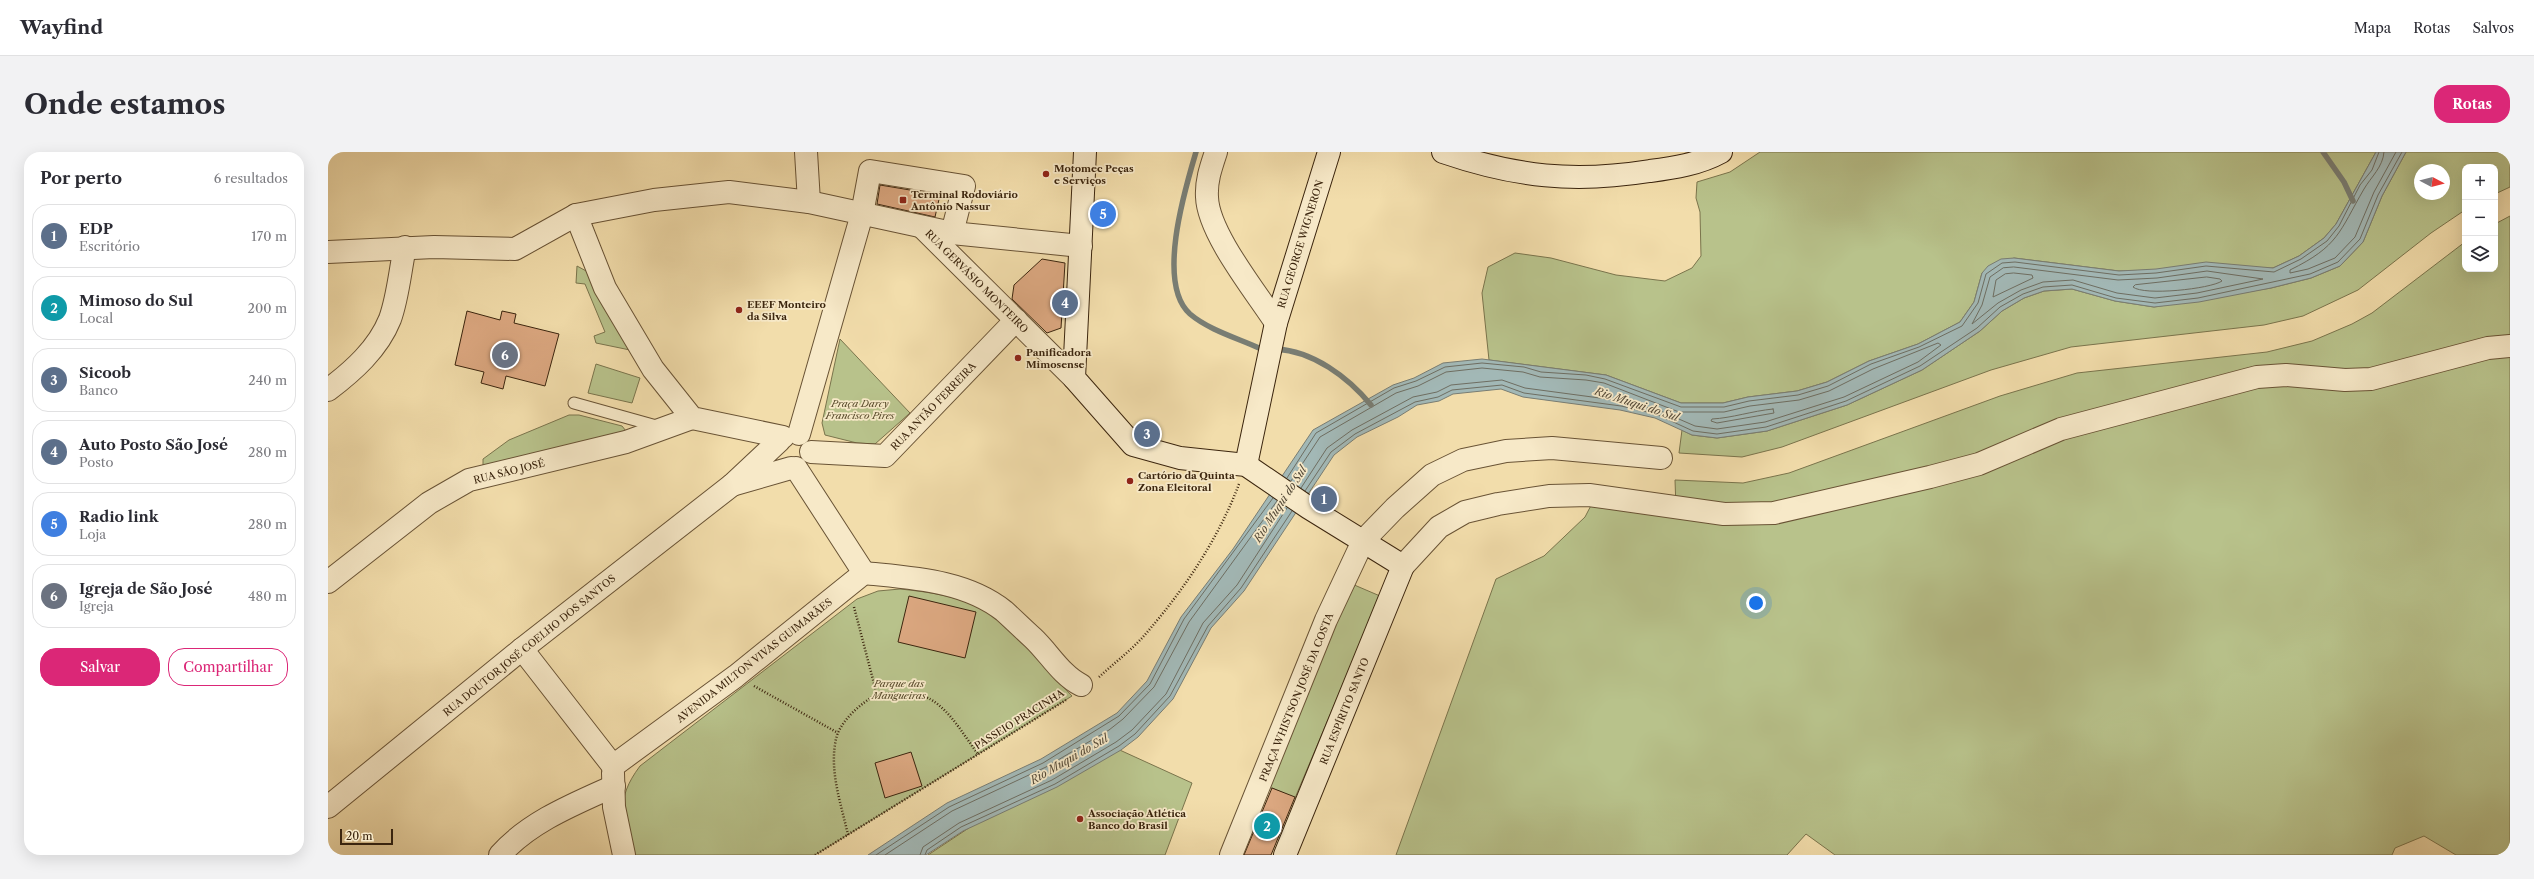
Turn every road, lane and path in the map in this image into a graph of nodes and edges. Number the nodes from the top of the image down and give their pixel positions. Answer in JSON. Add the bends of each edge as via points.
{"nodes":[{"id":1,"x":806,"y":152,"type":"edge"},
{"id":2,"x":1086,"y":152,"type":"edge"},
{"id":3,"x":1216,"y":152,"type":"edge"},
{"id":4,"x":1329,"y":152,"type":"edge"},
{"id":5,"x":1443,"y":152,"type":"edge"},
{"id":6,"x":1721,"y":152,"type":"edge"},
{"id":7,"x":809,"y":202,"type":"junction"},
{"id":8,"x":862,"y":214,"type":"junction"},
{"id":9,"x":576,"y":215,"type":"junction"},
{"id":10,"x":922,"y":227,"type":"junction"},
{"id":11,"x":952,"y":233,"type":"junction"},
{"id":12,"x":1081,"y":246,"type":"junction"},
{"id":13,"x":406,"y":247,"type":"junction"},
{"id":14,"x":328,"y":252,"type":"edge"},
{"id":15,"x":1016,"y":320,"type":"junction"},
{"id":16,"x":1275,"y":330,"type":"junction"},
{"id":17,"x":2510,"y":346,"type":"edge"},
{"id":18,"x":1074,"y":378,"type":"junction"},
{"id":19,"x":328,"y":390,"type":"edge"},
{"id":20,"x":574,"y":404,"type":"dead end"},
{"id":21,"x":692,"y":418,"type":"junction"},
{"id":22,"x":666,"y":429,"type":"junction"},
{"id":23,"x":793,"y":441,"type":"junction"},
{"id":24,"x":1661,"y":458,"type":"dead end"},
{"id":25,"x":1246,"y":465,"type":"junction"},
{"id":26,"x":794,"y":468,"type":"junction"},
{"id":27,"x":732,"y":485,"type":"junction"},
{"id":28,"x":1363,"y":541,"type":"junction"},
{"id":29,"x":1403,"y":566,"type":"junction"},
{"id":30,"x":864,"y":573,"type":"junction"},
{"id":31,"x":328,"y":582,"type":"edge"},
{"id":32,"x":848,"y":606,"type":"dead end"},
{"id":33,"x":522,"y":649,"type":"junction"},
{"id":34,"x":736,"y":676,"type":"junction"},
{"id":35,"x":1076,"y":691,"type":"junction"},
{"id":36,"x":877,"y":694,"type":"junction"},
{"id":37,"x":838,"y":733,"type":"junction"},
{"id":38,"x":978,"y":754,"type":"junction"},
{"id":39,"x":614,"y":776,"type":"junction"},
{"id":40,"x":328,"y":807,"type":"edge"},
{"id":41,"x":848,"y":835,"type":"junction"},
{"id":42,"x":500,"y":855,"type":"edge"},
{"id":43,"x":624,"y":855,"type":"edge"},
{"id":44,"x":815,"y":855,"type":"edge"},
{"id":45,"x":1231,"y":855,"type":"edge"},
{"id":46,"x":1285,"y":855,"type":"edge"}],
"edges":[{"from":1,"to":7,"type":"street"},
{"from":2,"to":12,"type":"street"},
{"from":3,"to":16,"type":"street","via":[[1208,177],[1206,198],[1212,218],[1223,243]]},
{"from":4,"to":16,"type":"street","name":"RUA GEORGE WIGNERON"},
{"from":5,"to":6,"type":"street","via":[[1480,165],[1520,174],[1572,178],[1614,177],[1674,168],[1708,159]]},
{"from":7,"to":8,"type":"street"},
{"from":7,"to":9,"type":"street","via":[[729,192],[654,200]]},
{"from":8,"to":10,"type":"street"},
{"from":8,"to":11,"type":"street","via":[[870,171],[964,186]]},
{"from":8,"to":23,"type":"street"},
{"from":9,"to":13,"type":"street","via":[[515,249]]},
{"from":9,"to":21,"type":"street","via":[[605,288],[654,369]]},
{"from":10,"to":11,"type":"street"},
{"from":10,"to":15,"type":"street","name":"RUA GERVÁSIO MONTEIRO"},
{"from":11,"to":12,"type":"street"},
{"from":12,"to":18,"type":"street"},
{"from":13,"to":14,"type":"street"},
{"from":13,"to":19,"type":"street","via":[[390,319],[377,344],[364,360]]},
{"from":15,"to":18,"type":"street","name":"RUA GERVÁSIO MONTEIRO"},
{"from":15,"to":23,"type":"street","name":"RUA ANTÃO FERREIRA","via":[[885,456]]},
{"from":16,"to":25,"type":"street","name":"RUA GEORGE WIGNERON"},
{"from":17,"to":29,"type":"street","via":[[2488,348],[2371,379],[2345,380],[2286,375],[2257,377],[2061,429],[1979,464],[1774,513],[1724,514],[1589,495],[1549,496],[1498,504],[1465,512],[1439,527]]},
{"from":18,"to":25,"type":"street","name":"RUA GERVÁSIO MONTEIRO","via":[[1133,445],[1180,458]]},
{"from":20,"to":22,"type":"lane"},
{"from":21,"to":22,"type":"street","name":"RUA SÃO JOSÉ"},
{"from":21,"to":23,"type":"street"},
{"from":22,"to":31,"type":"street","name":"RUA SÃO JOSÉ","via":[[626,442],[469,480],[429,503]]},
{"from":23,"to":26,"type":"street","via":[[806,462]]},
{"from":23,"to":26,"type":"street","via":[[776,452],[781,462]]},
{"from":23,"to":27,"type":"street","name":"RUA DOUTOR JOSÉ COELHO DOS SANTOS"},
{"from":24,"to":28,"type":"street","name":"PRAÇA WHISTSON JOSÉ DA COSTA","via":[[1552,448],[1506,451],[1463,460],[1432,475]]},
{"from":25,"to":28,"type":"street"},
{"from":25,"to":35,"type":"path","name":"PASSEIO PRACINHA","via":[[1230,508],[1212,542],[1164,611],[1141,639],[1094,681]]},
{"from":26,"to":27,"type":"street","name":"RUA DOUTOR JOSÉ COELHO DOS SANTOS"},
{"from":26,"to":30,"type":"street"},
{"from":27,"to":33,"type":"street","name":"RUA DOUTOR JOSÉ COELHO DOS SANTOS"},
{"from":28,"to":29,"type":"street"},
{"from":28,"to":45,"type":"street","name":"PRAÇA WHISTSON JOSÉ DA COSTA","via":[[1326,620]]},
{"from":29,"to":46,"type":"street","name":"RUA ESPÍRITO SANTO"},
{"from":30,"to":34,"type":"street","name":"AVENIDA MILTON VIVAS GUIMARÃES"},
{"from":30,"to":35,"type":"street","via":[[934,581],[970,592],[1003,610],[1040,645],[1070,680]]},
{"from":32,"to":36,"type":"path","via":[[853,602]]},
{"from":33,"to":39,"type":"street"},
{"from":33,"to":40,"type":"street","name":"RUA DOUTOR JOSÉ COELHO DOS SANTOS"},
{"from":34,"to":37,"type":"path"},
{"from":34,"to":39,"type":"street","name":"AVENIDA MILTON VIVAS GUIMARÃES"},
{"from":35,"to":38,"type":"path","name":"PASSEIO PRACINHA"},
{"from":36,"to":37,"type":"path","via":[[848,716]]},
{"from":36,"to":38,"type":"path","via":[[908,694],[930,699],[947,714]]},
{"from":37,"to":41,"type":"path","via":[[832,766]]},
{"from":38,"to":41,"type":"path","name":"PASSEIO PRACINHA"},
{"from":39,"to":42,"type":"street","name":"AVENIDA MILTON VIVAS GUIMARÃES","via":[[569,807],[513,840]]},
{"from":39,"to":43,"type":"street","via":[[614,807]]},
{"from":41,"to":44,"type":"path","name":"PASSEIO PRACINHA"}]}
